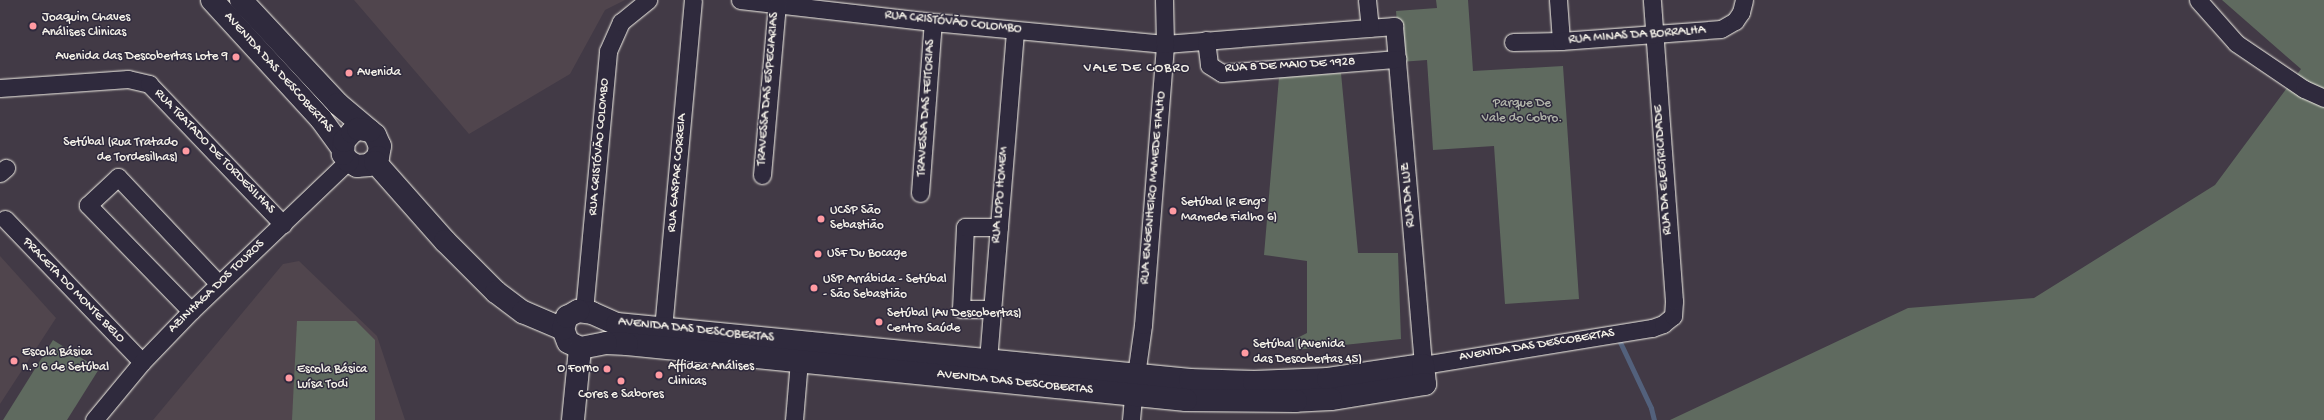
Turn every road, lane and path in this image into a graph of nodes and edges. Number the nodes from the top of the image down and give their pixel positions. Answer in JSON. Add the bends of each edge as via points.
{"nodes":[{"id":1,"x":212,"y":0,"type":"edge"},
{"id":2,"x":241,"y":0,"type":"edge"},
{"id":3,"x":648,"y":0,"type":"edge"},
{"id":4,"x":693,"y":0,"type":"edge"},
{"id":5,"x":740,"y":0,"type":"edge"},
{"id":6,"x":1164,"y":0,"type":"edge"},
{"id":7,"x":1367,"y":0,"type":"edge"},
{"id":8,"x":1558,"y":0,"type":"edge"},
{"id":9,"x":1652,"y":0,"type":"edge"},
{"id":10,"x":1744,"y":0,"type":"edge"},
{"id":11,"x":2198,"y":0,"type":"edge"},
{"id":12,"x":777,"y":4,"type":"junction"},
{"id":13,"x":933,"y":22,"type":"junction"},
{"id":14,"x":1370,"y":28,"type":"junction"},
{"id":15,"x":1015,"y":30,"type":"junction"},
{"id":16,"x":1654,"y":34,"type":"junction"},
{"id":17,"x":1206,"y":40,"type":"junction"},
{"id":18,"x":1561,"y":41,"type":"junction"},
{"id":19,"x":1513,"y":42,"type":"dead end"},
{"id":20,"x":1165,"y":44,"type":"junction"},
{"id":21,"x":1397,"y":59,"type":"junction"},
{"id":22,"x":0,"y":88,"type":"edge"},
{"id":23,"x":2324,"y":98,"type":"edge"},
{"id":24,"x":370,"y":131,"type":"junction"},
{"id":25,"x":345,"y":154,"type":"junction"},
{"id":26,"x":375,"y":162,"type":"junction"},
{"id":27,"x":762,"y":175,"type":"dead end"},
{"id":28,"x":920,"y":193,"type":"dead end"},
{"id":29,"x":5,"y":219,"type":"dead end"},
{"id":30,"x":283,"y":224,"type":"junction"},
{"id":31,"x":999,"y":227,"type":"junction"},
{"id":32,"x":218,"y":283,"type":"junction"},
{"id":33,"x":992,"y":309,"type":"junction"},
{"id":34,"x":191,"y":311,"type":"junction"},
{"id":35,"x":588,"y":312,"type":"junction"},
{"id":36,"x":1652,"y":328,"type":"joint"},
{"id":37,"x":563,"y":329,"type":"junction"},
{"id":38,"x":662,"y":337,"type":"junction"},
{"id":39,"x":583,"y":348,"type":"junction"},
{"id":40,"x":988,"y":360,"type":"junction"},
{"id":41,"x":799,"y":361,"type":"junction"},
{"id":42,"x":142,"y":362,"type":"junction"},
{"id":43,"x":1423,"y":365,"type":"junction"},
{"id":44,"x":1135,"y":385,"type":"junction"},
{"id":45,"x":94,"y":420,"type":"edge"},
{"id":46,"x":573,"y":420,"type":"edge"},
{"id":47,"x":794,"y":420,"type":"edge"},
{"id":48,"x":1131,"y":420,"type":"edge"}],
"edges":[{"from":1,"to":25,"type":"street","name":"AVENIDA DAS DESCOBERTAS","via":[[321,119]]},
{"from":2,"to":24,"type":"street","name":"AVENIDA DAS DESCOBERTAS","via":[[338,104]]},
{"from":3,"to":35,"type":"street","name":"RUA CRISTÓVÃO COLOMBO","via":[[621,22],[608,51]]},
{"from":4,"to":38,"type":"street","name":"RUA GASPAR CORREIA"},
{"from":5,"to":12,"type":"street","name":"RUA CRISTÓVÃO COLOMBO"},
{"from":6,"to":20,"type":"street","name":"RUA ENGENHEIRO MAMEDE FIALHO"},
{"from":7,"to":14,"type":"street"},
{"from":8,"to":18,"type":"street"},
{"from":9,"to":16,"type":"street","name":"RUA DA ELECTRICIDADE"},
{"from":10,"to":16,"type":"street","name":"RUA MINAS DA BORRALHA","via":[[1741,12],[1729,26],[1721,29]]},
{"from":11,"to":23,"type":"street","via":[[2236,43],[2304,89]]},
{"from":12,"to":13,"type":"street","name":"RUA CRISTÓVÃO COLOMBO"},
{"from":12,"to":27,"type":"street","name":"TRAVESSA DAS ESPECIARIAS"},
{"from":13,"to":15,"type":"street","name":"RUA CRISTÓVÃO COLOMBO"},
{"from":13,"to":28,"type":"street","name":"TRAVESSA DAS FEITORIAS"},
{"from":14,"to":17,"type":"street"},
{"from":14,"to":21,"type":"street","name":"RUA DA LUZ","via":[[1394,26]]},
{"from":15,"to":20,"type":"street","name":"RUA CRISTÓVÃO COLOMBO"},
{"from":15,"to":31,"type":"street","name":"RUA LOPO HOMEM"},
{"from":16,"to":18,"type":"street","name":"RUA MINAS DA BORRALHA"},
{"from":16,"to":36,"type":"street","name":"RUA DA ELECTRICIDADE","via":[[1674,310],[1668,321]]},
{"from":17,"to":20,"type":"street"},
{"from":17,"to":21,"type":"street","name":"RUA 8 DE MAIO DE 1928","via":[[1209,65],[1222,73]]},
{"from":18,"to":19,"type":"street","name":"RUA MINAS DA BORRALHA"},
{"from":20,"to":44,"type":"street","name":"RUA ENGENHEIRO MAMEDE FIALHO","via":[[1143,325]]},
{"from":21,"to":43,"type":"street","name":"RUA DA LUZ"},
{"from":22,"to":30,"type":"street","name":"RUA TRATADO DE TORDESILHAS","via":[[128,79],[149,84]]},
{"from":24,"to":25,"type":"street","name":"AVENIDA DAS DESCOBERTAS","via":[[358,129],[352,132],[344,141]]},
{"from":24,"to":26,"type":"street","name":"AVENIDA DAS DESCOBERTAS","via":[[380,146]]},
{"from":25,"to":26,"type":"street","via":[[357,166]]},
{"from":25,"to":30,"type":"street","name":"AZINHAGA DOS TOUROS"},
{"from":26,"to":37,"type":"street","via":[[445,241],[496,292],[523,312]]},
{"from":29,"to":42,"type":"street","name":"PRACETA DO MONTE BELO"},
{"from":30,"to":32,"type":"street","name":"AZINHAGA DOS TOUROS"},
{"from":31,"to":33,"type":"street","name":"RUA LOPO HOMEM"},
{"from":31,"to":33,"type":"street","via":[[966,227],[961,309]]},
{"from":32,"to":34,"type":"street","name":"AZINHAGA DOS TOUROS"},
{"from":32,"to":34,"type":"street","via":[[118,177],[88,205]]},
{"from":33,"to":40,"type":"street","name":"RUA LOPO HOMEM"},
{"from":34,"to":42,"type":"street","name":"AZINHAGA DOS TOUROS"},
{"from":35,"to":37,"type":"street","via":[[578,311],[567,317]]},
{"from":35,"to":38,"type":"street","name":"AVENIDA DAS DESCOBERTAS","via":[[617,324]]},
{"from":35,"to":39,"type":"street","name":"AVENIDA DAS DESCOBERTAS","via":[[597,318],[601,330],[597,341]]},
{"from":36,"to":43,"type":"street","name":"AVENIDA DAS DESCOBERTAS"},
{"from":37,"to":39,"type":"street","via":[[568,342]]},
{"from":38,"to":39,"type":"street","name":"AVENIDA DAS DESCOBERTAS"},
{"from":38,"to":40,"type":"street","name":"AVENIDA DAS DESCOBERTAS"},
{"from":38,"to":41,"type":"street","name":"AVENIDA DAS DESCOBERTAS"},
{"from":39,"to":46,"type":"street"},
{"from":40,"to":44,"type":"street","name":"AVENIDA DAS DESCOBERTAS"},
{"from":41,"to":44,"type":"street","name":"AVENIDA DAS DESCOBERTAS"},
{"from":41,"to":47,"type":"street"},
{"from":42,"to":45,"type":"street","name":"AZINHAGA DOS TOUROS"},
{"from":43,"to":44,"type":"street","name":"AVENIDA DAS DESCOBERTAS","via":[[1425,384],[1331,399],[1235,403]]},
{"from":44,"to":48,"type":"street","name":"RUA ENGENHEIRO MAMEDE FIALHO"}]}
